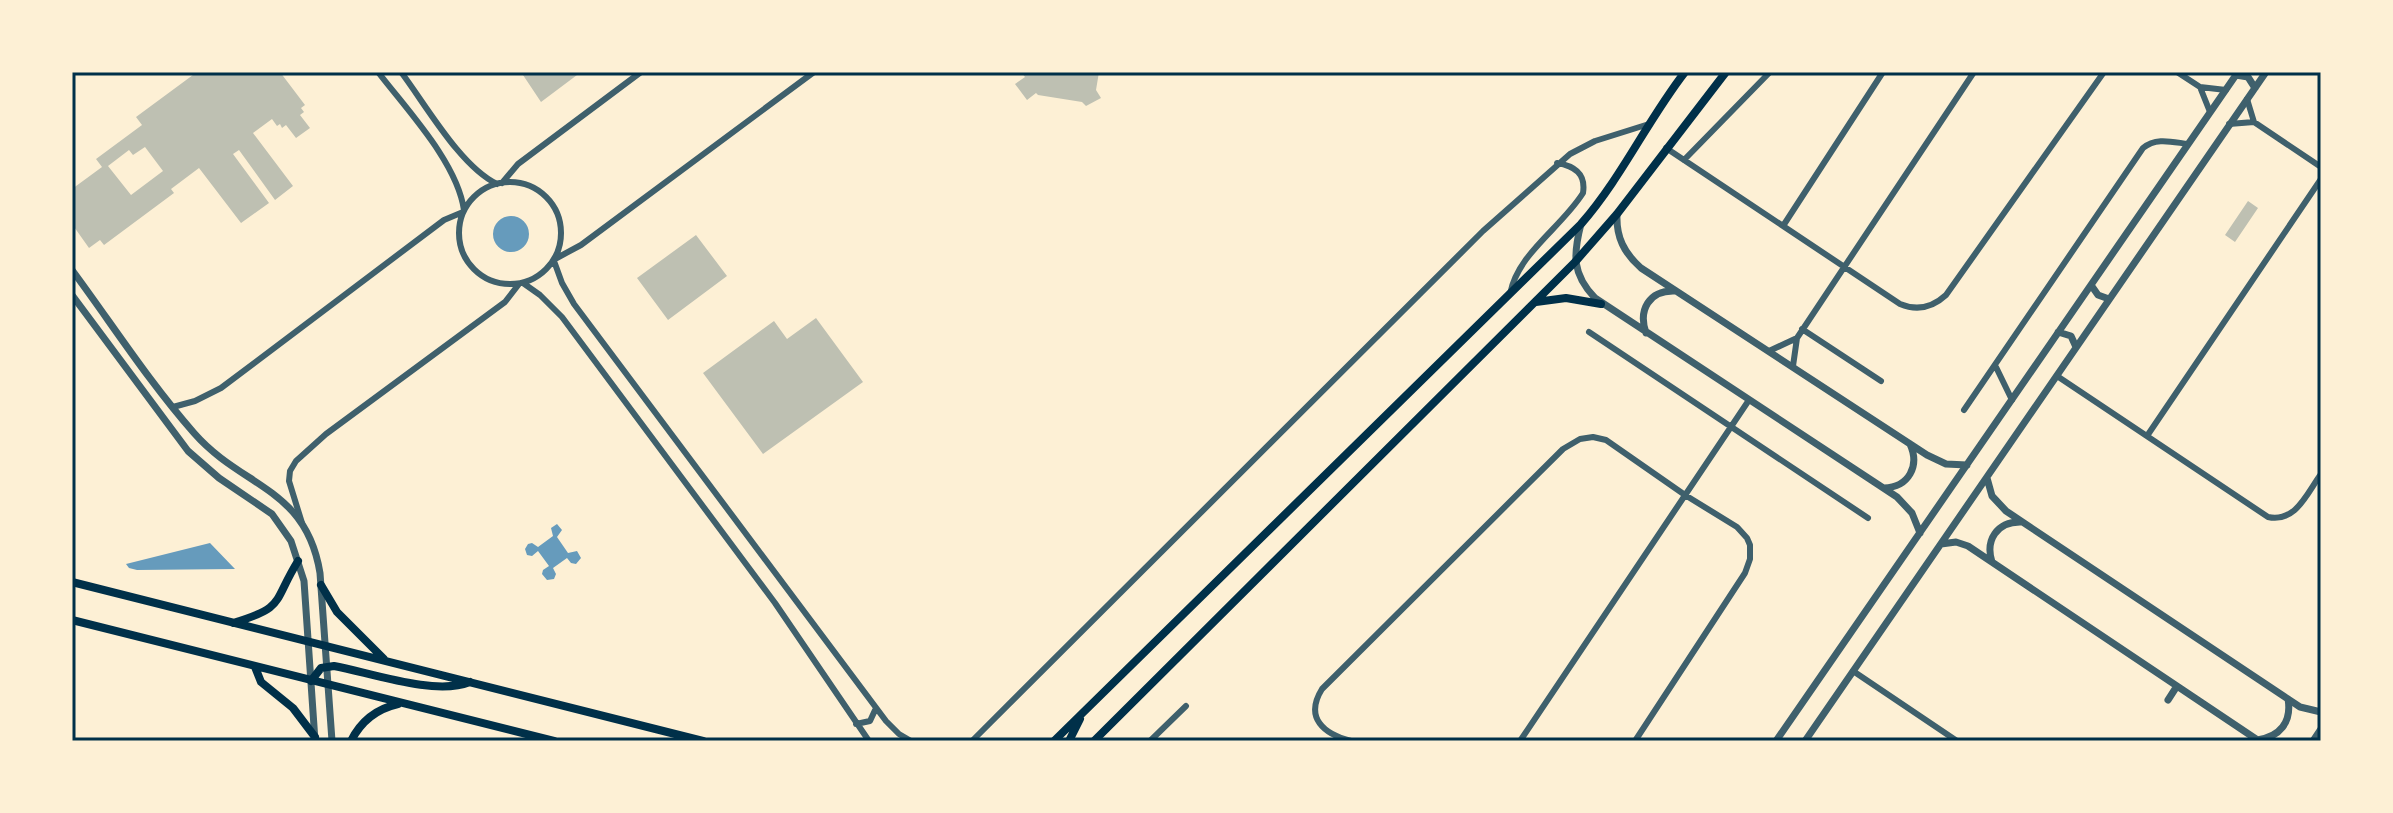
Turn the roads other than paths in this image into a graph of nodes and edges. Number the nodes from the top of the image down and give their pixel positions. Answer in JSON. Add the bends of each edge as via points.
{"nodes":[{"id":1,"x":378,"y":72,"type":"edge"},
{"id":2,"x":401,"y":72,"type":"edge"},
{"id":3,"x":641,"y":72,"type":"edge"},
{"id":4,"x":814,"y":72,"type":"edge"},
{"id":5,"x":1685,"y":72,"type":"edge"},
{"id":6,"x":1726,"y":72,"type":"edge"},
{"id":7,"x":1770,"y":72,"type":"edge"},
{"id":8,"x":1883,"y":72,"type":"edge"},
{"id":9,"x":1974,"y":72,"type":"edge"},
{"id":10,"x":2104,"y":72,"type":"edge"},
{"id":11,"x":2177,"y":72,"type":"edge"},
{"id":12,"x":2266,"y":72,"type":"edge"},
{"id":13,"x":2237,"y":74,"type":"edge"},
{"id":14,"x":2200,"y":87,"type":"junction"},
{"id":15,"x":2255,"y":88,"type":"junction"},
{"id":16,"x":2226,"y":90,"type":"junction"},
{"id":17,"x":2247,"y":98,"type":"junction"},
{"id":18,"x":2210,"y":112,"type":"junction"},
{"id":19,"x":2254,"y":122,"type":"junction"},
{"id":20,"x":1649,"y":124,"type":"junction"},
{"id":21,"x":2229,"y":124,"type":"junction"},
{"id":22,"x":2188,"y":144,"type":"junction"},
{"id":23,"x":1666,"y":148,"type":"junction"},
{"id":24,"x":1684,"y":160,"type":"junction"},
{"id":25,"x":1557,"y":163,"type":"junction"},
{"id":26,"x":2321,"y":167,"type":"edge"},
{"id":27,"x":2321,"y":179,"type":"edge"},
{"id":28,"x":500,"y":183,"type":"junction"},
{"id":29,"x":464,"y":211,"type":"junction"},
{"id":30,"x":1617,"y":214,"type":"junction"},
{"id":31,"x":1581,"y":224,"type":"junction"},
{"id":32,"x":1783,"y":226,"type":"junction"},
{"id":33,"x":555,"y":260,"type":"junction"},
{"id":34,"x":1575,"y":262,"type":"junction"},
{"id":35,"x":1844,"y":266,"type":"junction"},
{"id":36,"x":72,"y":270,"type":"edge"},
{"id":37,"x":521,"y":284,"type":"junction"},
{"id":38,"x":2091,"y":285,"type":"junction"},
{"id":39,"x":1677,"y":291,"type":"junction"},
{"id":40,"x":1510,"y":294,"type":"junction"},
{"id":41,"x":72,"y":295,"type":"edge"},
{"id":42,"x":2109,"y":299,"type":"junction"},
{"id":43,"x":1535,"y":302,"type":"junction"},
{"id":44,"x":1601,"y":304,"type":"junction"},
{"id":45,"x":1802,"y":329,"type":"junction"},
{"id":46,"x":1589,"y":332,"type":"dead end"},
{"id":47,"x":2058,"y":332,"type":"junction"},
{"id":48,"x":1646,"y":334,"type":"junction"},
{"id":49,"x":1797,"y":338,"type":"junction"},
{"id":50,"x":2076,"y":347,"type":"junction"},
{"id":51,"x":1769,"y":351,"type":"junction"},
{"id":52,"x":1995,"y":365,"type":"junction"},
{"id":53,"x":1793,"y":366,"type":"junction"},
{"id":54,"x":2057,"y":376,"type":"junction"},
{"id":55,"x":1881,"y":381,"type":"dead end"},
{"id":56,"x":1749,"y":400,"type":"junction"},
{"id":57,"x":2012,"y":400,"type":"junction"},
{"id":58,"x":173,"y":407,"type":"junction"},
{"id":59,"x":1964,"y":410,"type":"dead end"},
{"id":60,"x":1731,"y":426,"type":"junction"},
{"id":61,"x":2147,"y":436,"type":"junction"},
{"id":62,"x":1910,"y":444,"type":"junction"},
{"id":63,"x":1967,"y":465,"type":"junction"},
{"id":64,"x":2321,"y":474,"type":"edge"},
{"id":65,"x":1987,"y":478,"type":"junction"},
{"id":66,"x":1882,"y":488,"type":"junction"},
{"id":67,"x":1685,"y":495,"type":"junction"},
{"id":68,"x":1868,"y":518,"type":"dead end"},
{"id":69,"x":2023,"y":522,"type":"junction"},
{"id":70,"x":302,"y":523,"type":"junction"},
{"id":71,"x":1920,"y":533,"type":"junction"},
{"id":72,"x":1941,"y":544,"type":"junction"},
{"id":73,"x":298,"y":561,"type":"junction"},
{"id":74,"x":1992,"y":562,"type":"junction"},
{"id":75,"x":72,"y":582,"type":"edge"},
{"id":76,"x":321,"y":585,"type":"junction"},
{"id":77,"x":72,"y":620,"type":"edge"},
{"id":78,"x":232,"y":623,"type":"junction"},
{"id":79,"x":309,"y":642,"type":"junction"},
{"id":80,"x":325,"y":647,"type":"junction"},
{"id":81,"x":385,"y":660,"type":"junction"},
{"id":82,"x":327,"y":666,"type":"junction"},
{"id":83,"x":255,"y":667,"type":"junction"},
{"id":84,"x":1853,"y":671,"type":"junction"},
{"id":85,"x":311,"y":681,"type":"junction"},
{"id":86,"x":471,"y":682,"type":"junction"},
{"id":87,"x":328,"y":685,"type":"junction"},
{"id":88,"x":2177,"y":686,"type":"junction"},
{"id":89,"x":2288,"y":699,"type":"junction"},
{"id":90,"x":2168,"y":700,"type":"dead end"},
{"id":91,"x":405,"y":703,"type":"junction"},
{"id":92,"x":1186,"y":706,"type":"dead end"},
{"id":93,"x":876,"y":708,"type":"junction"},
{"id":94,"x":2321,"y":712,"type":"edge"},
{"id":95,"x":1082,"y":715,"type":"junction"},
{"id":96,"x":856,"y":724,"type":"junction"},
{"id":97,"x":2321,"y":729,"type":"edge"},
{"id":98,"x":315,"y":739,"type":"edge"},
{"id":99,"x":972,"y":739,"type":"edge"},
{"id":100,"x":2258,"y":740,"type":"edge"},
{"id":101,"x":332,"y":741,"type":"edge"},
{"id":102,"x":351,"y":741,"type":"edge"},
{"id":103,"x":554,"y":741,"type":"edge"},
{"id":104,"x":703,"y":741,"type":"edge"},
{"id":105,"x":869,"y":741,"type":"edge"},
{"id":106,"x":911,"y":741,"type":"edge"},
{"id":107,"x":1054,"y":741,"type":"edge"},
{"id":108,"x":1069,"y":741,"type":"edge"},
{"id":109,"x":1094,"y":741,"type":"edge"},
{"id":110,"x":1150,"y":741,"type":"edge"},
{"id":111,"x":1351,"y":741,"type":"edge"},
{"id":112,"x":1520,"y":741,"type":"edge"},
{"id":113,"x":1635,"y":741,"type":"edge"},
{"id":114,"x":1776,"y":741,"type":"edge"},
{"id":115,"x":1805,"y":741,"type":"edge"},
{"id":116,"x":1957,"y":741,"type":"edge"},
{"id":117,"x":2313,"y":741,"type":"edge"}],
"edges":[{"from":1,"to":29,"type":"street","via":[[450,170]]},
{"from":2,"to":28,"type":"street","via":[[467,161]]},
{"from":3,"to":28,"type":"street"},
{"from":4,"to":33,"type":"street"},
{"from":5,"to":20,"type":"main road"},
{"from":6,"to":23,"type":"main road"},
{"from":7,"to":24,"type":"street"},
{"from":8,"to":32,"type":"street"},
{"from":9,"to":35,"type":"street"},
{"from":10,"to":35,"type":"street","via":[[1940,301],[1906,306]]},
{"from":11,"to":14,"type":"street"},
{"from":12,"to":15,"type":"street"},
{"from":13,"to":15,"type":"street","via":[[2248,77]]},
{"from":13,"to":16,"type":"street"},
{"from":14,"to":16,"type":"street"},
{"from":14,"to":18,"type":"street"},
{"from":15,"to":17,"type":"street"},
{"from":16,"to":18,"type":"street"},
{"from":17,"to":19,"type":"street"},
{"from":17,"to":21,"type":"street"},
{"from":18,"to":22,"type":"street"},
{"from":19,"to":21,"type":"street"},
{"from":19,"to":26,"type":"street"},
{"from":20,"to":25,"type":"street","via":[[1595,141]]},
{"from":20,"to":31,"type":"main road","via":[[1619,176]]},
{"from":21,"to":42,"type":"street"},
{"from":22,"to":38,"type":"street"},
{"from":22,"to":52,"type":"street","via":[[2158,141],[2143,148]]},
{"from":23,"to":24,"type":"street"},
{"from":23,"to":30,"type":"main road"},
{"from":24,"to":32,"type":"street"},
{"from":25,"to":40,"type":"street","via":[[1578,171],[1583,193],[1522,265]]},
{"from":25,"to":99,"type":"street","via":[[1471,242]]},
{"from":27,"to":61,"type":"street"},
{"from":28,"to":29,"type":"street","via":[[475,196]]},
{"from":28,"to":33,"type":"street","via":[[530,186],[553,204],[562,231]]},
{"from":29,"to":37,"type":"street","via":[[459,239],[469,264],[491,281]]},
{"from":29,"to":58,"type":"street","via":[[444,220],[221,388]]},
{"from":30,"to":34,"type":"main road"},
{"from":30,"to":39,"type":"street","via":[[1627,254]]},
{"from":31,"to":34,"type":"street"},
{"from":31,"to":40,"type":"main road"},
{"from":32,"to":35,"type":"street"},
{"from":33,"to":37,"type":"street","via":[[541,275]]},
{"from":33,"to":93,"type":"street","via":[[574,304]]},
{"from":34,"to":43,"type":"main road"},
{"from":34,"to":44,"type":"street","via":[[1584,285]]},
{"from":35,"to":45,"type":"street"},
{"from":36,"to":58,"type":"street"},
{"from":37,"to":70,"type":"street","via":[[505,302],[296,461],[289,481]]},
{"from":37,"to":96,"type":"street","via":[[548,302],[572,330],[775,603]]},
{"from":38,"to":42,"type":"street"},
{"from":38,"to":47,"type":"street"},
{"from":39,"to":48,"type":"street","via":[[1649,300],[1642,316]]},
{"from":39,"to":51,"type":"street"},
{"from":40,"to":95,"type":"main road"},
{"from":41,"to":73,"type":"street","via":[[179,440],[209,470],[272,514]]},
{"from":42,"to":50,"type":"street"},
{"from":43,"to":44,"type":"main road","via":[[1566,298]]},
{"from":43,"to":109,"type":"main road"},
{"from":44,"to":48,"type":"street"},
{"from":45,"to":49,"type":"street"},
{"from":45,"to":55,"type":"street"},
{"from":46,"to":60,"type":"street"},
{"from":47,"to":50,"type":"street","via":[[2071,336]]},
{"from":47,"to":57,"type":"street"},
{"from":48,"to":56,"type":"street"},
{"from":49,"to":51,"type":"street"},
{"from":49,"to":53,"type":"street"},
{"from":50,"to":54,"type":"street"},
{"from":51,"to":53,"type":"street"},
{"from":52,"to":57,"type":"street"},
{"from":52,"to":59,"type":"street"},
{"from":53,"to":62,"type":"street"},
{"from":54,"to":61,"type":"street"},
{"from":54,"to":65,"type":"street"},
{"from":56,"to":60,"type":"street"},
{"from":56,"to":66,"type":"street"},
{"from":57,"to":63,"type":"street"},
{"from":58,"to":70,"type":"street","via":[[209,448],[272,491]]},
{"from":60,"to":67,"type":"street"},
{"from":60,"to":68,"type":"street"},
{"from":61,"to":64,"type":"street","via":[[2272,518],[2292,514]]},
{"from":62,"to":63,"type":"street","via":[[1939,462]]},
{"from":62,"to":66,"type":"street","via":[[1915,461],[1909,477]]},
{"from":63,"to":71,"type":"street"},
{"from":65,"to":69,"type":"street","via":[[1996,502]]},
{"from":65,"to":72,"type":"street"},
{"from":66,"to":71,"type":"street","via":[[1908,507]]},
{"from":67,"to":111,"type":"street","via":[[1606,440],[1587,437],[1568,444],[1322,689],[1316,706],[1320,724]]},
{"from":67,"to":112,"type":"street"},
{"from":67,"to":113,"type":"street","via":[[1742,532],[1750,559]]},
{"from":69,"to":74,"type":"street","via":[[1997,531],[1989,546]]},
{"from":69,"to":89,"type":"street"},
{"from":70,"to":76,"type":"street","via":[[316,551]]},
{"from":71,"to":114,"type":"street"},
{"from":72,"to":74,"type":"street","via":[[1962,544]]},
{"from":72,"to":84,"type":"street"},
{"from":73,"to":78,"type":"main road","via":[[271,608]]},
{"from":73,"to":79,"type":"street"},
{"from":74,"to":88,"type":"street"},
{"from":75,"to":78,"type":"main road"},
{"from":76,"to":80,"type":"street"},
{"from":76,"to":81,"type":"main road","via":[[337,612]]},
{"from":77,"to":83,"type":"main road"},
{"from":78,"to":79,"type":"main road"},
{"from":79,"to":80,"type":"main road"},
{"from":79,"to":85,"type":"street"},
{"from":80,"to":81,"type":"main road"},
{"from":80,"to":82,"type":"street"},
{"from":81,"to":86,"type":"main road"},
{"from":82,"to":85,"type":"main road"},
{"from":82,"to":86,"type":"main road","via":[[432,686]]},
{"from":82,"to":87,"type":"street"},
{"from":83,"to":85,"type":"main road"},
{"from":83,"to":98,"type":"main road","via":[[261,682],[293,708]]},
{"from":84,"to":115,"type":"street"},
{"from":84,"to":116,"type":"street"},
{"from":85,"to":87,"type":"main road"},
{"from":85,"to":98,"type":"street"},
{"from":86,"to":104,"type":"main road"},
{"from":87,"to":91,"type":"main road"},
{"from":87,"to":101,"type":"street"},
{"from":88,"to":90,"type":"street"},
{"from":88,"to":100,"type":"street"},
{"from":89,"to":94,"type":"street"},
{"from":89,"to":100,"type":"street","via":[[2282,729]]},
{"from":91,"to":102,"type":"main road","via":[[375,713]]},
{"from":91,"to":103,"type":"main road"},
{"from":92,"to":110,"type":"street"},
{"from":93,"to":96,"type":"street","via":[[870,721]]},
{"from":93,"to":106,"type":"street"},
{"from":95,"to":107,"type":"main road"},
{"from":95,"to":108,"type":"main road"},
{"from":96,"to":105,"type":"street"},
{"from":97,"to":117,"type":"street"}]}
